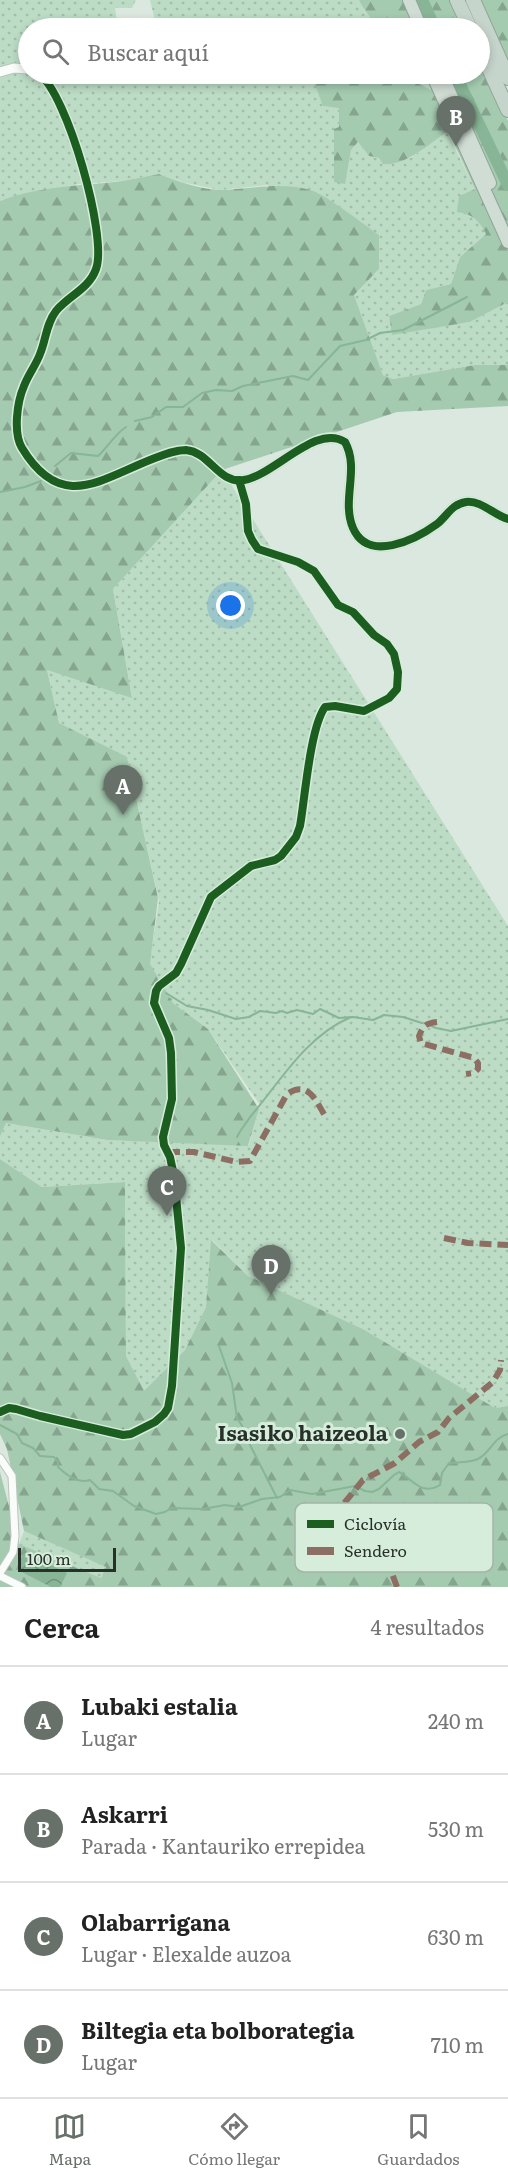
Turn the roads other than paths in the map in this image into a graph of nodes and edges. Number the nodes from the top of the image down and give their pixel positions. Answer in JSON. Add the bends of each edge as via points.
{"nodes":[{"id":1,"x":400,"y":0,"type":"edge"},
{"id":2,"x":409,"y":0,"type":"edge"},
{"id":3,"x":457,"y":0,"type":"edge"},
{"id":4,"x":473,"y":0,"type":"edge"},
{"id":5,"x":408,"y":18,"type":"edge"},
{"id":6,"x":417,"y":18,"type":"edge"},
{"id":7,"x":465,"y":18,"type":"edge"},
{"id":8,"x":481,"y":18,"type":"edge"},
{"id":9,"x":490,"y":38,"type":"edge"},
{"id":10,"x":18,"y":68,"type":"edge"},
{"id":11,"x":490,"y":71,"type":"edge"},
{"id":12,"x":0,"y":72,"type":"edge"},
{"id":13,"x":508,"y":78,"type":"edge"},
{"id":14,"x":50,"y":84,"type":"edge"},
{"id":15,"x":437,"y":84,"type":"edge"},
{"id":16,"x":445,"y":84,"type":"edge"},
{"id":17,"x":508,"y":110,"type":"edge"},
{"id":18,"x":508,"y":223,"type":"edge"},
{"id":19,"x":508,"y":242,"type":"edge"},
{"id":20,"x":239,"y":480,"type":"junction"},
{"id":21,"x":508,"y":519,"type":"edge"},
{"id":22,"x":0,"y":1412,"type":"edge"},
{"id":23,"x":0,"y":1458,"type":"edge"},
{"id":24,"x":0,"y":1575,"type":"edge"},
{"id":25,"x":22,"y":1587,"type":"edge"}],
"edges":[{"from":1,"to":5,"type":"highway"},
{"from":2,"to":6,"type":"highway"},
{"from":3,"to":7,"type":"highway"},
{"from":4,"to":8,"type":"highway"},
{"from":9,"to":13,"type":"highway"},
{"from":10,"to":12,"type":"street"},
{"from":11,"to":17,"type":"highway"},
{"from":14,"to":20,"type":"street","via":[[84,171],[97,231],[98,264],[92,278],[51,319],[23,388],[17,424],[20,445],[49,477],[71,488],[103,480],[178,450],[198,453],[226,477]]},
{"from":15,"to":19,"type":"highway"},
{"from":16,"to":18,"type":"highway"},
{"from":20,"to":21,"type":"street","via":[[260,474],[321,439],[334,437],[345,442],[350,451],[350,518],[355,532],[367,544],[383,547],[411,538],[465,502]]},
{"from":20,"to":22,"type":"street","via":[[248,513],[248,531],[258,549],[314,571],[338,605],[353,612],[387,644],[399,675],[397,689],[394,695],[364,711],[325,707],[317,726],[296,837],[281,856],[251,866],[211,897],[176,973],[156,991],[154,1003],[171,1053],[172,1099],[163,1137],[174,1176],[181,1248],[168,1408],[155,1422],[123,1435],[16,1408]]},
{"from":23,"to":24,"type":"street","via":[[12,1476],[15,1536],[13,1552]]},
{"from":24,"to":25,"type":"street"}]}
